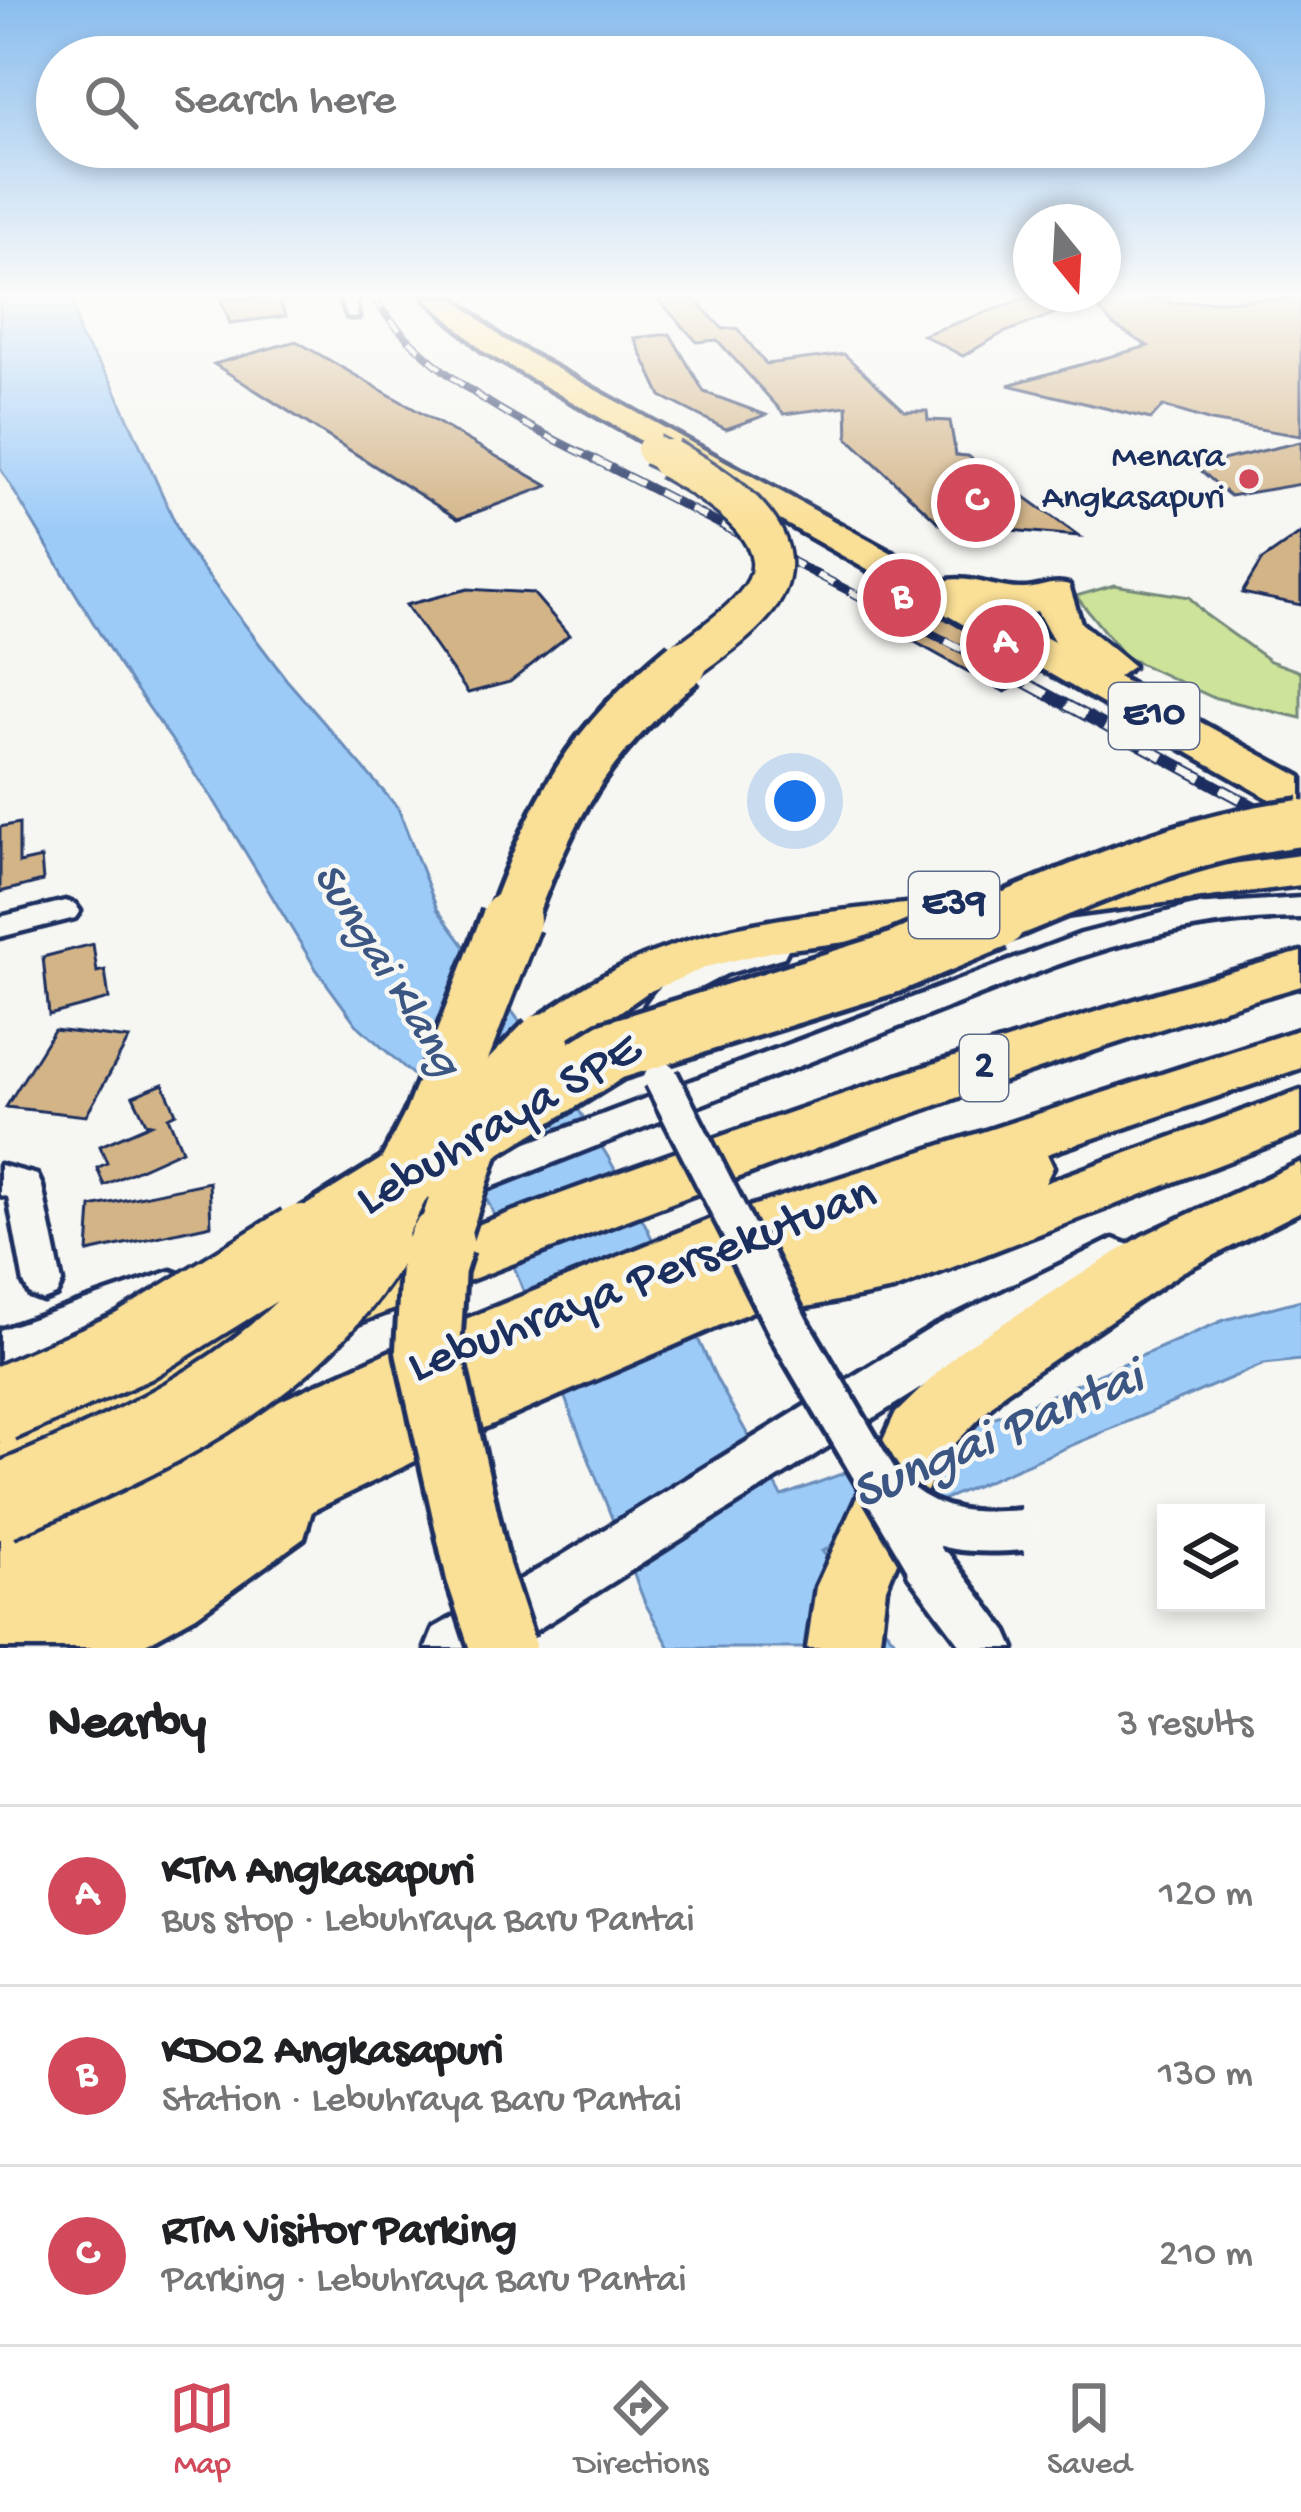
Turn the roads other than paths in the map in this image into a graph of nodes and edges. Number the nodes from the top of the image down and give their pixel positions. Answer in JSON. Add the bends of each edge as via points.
{"nodes":[{"id":1,"x":529,"y":375,"type":"edge"},
{"id":2,"x":547,"y":375,"type":"edge"},
{"id":3,"x":570,"y":375,"type":"edge"},
{"id":4,"x":1301,"y":769,"type":"edge"},
{"id":5,"x":1301,"y":799,"type":"edge"},
{"id":6,"x":1301,"y":823,"type":"edge"},
{"id":7,"x":1301,"y":870,"type":"edge"},
{"id":8,"x":1301,"y":908,"type":"edge"},
{"id":9,"x":65,"y":911,"type":"dead end"},
{"id":10,"x":0,"y":927,"type":"edge"},
{"id":11,"x":853,"y":929,"type":"junction"},
{"id":12,"x":1301,"y":969,"type":"edge"},
{"id":13,"x":1301,"y":1048,"type":"edge"},
{"id":14,"x":1142,"y":1102,"type":"junction"},
{"id":15,"x":1301,"y":1111,"type":"edge"},
{"id":16,"x":0,"y":1180,"type":"edge"},
{"id":17,"x":1301,"y":1183,"type":"edge"},
{"id":18,"x":44,"y":1283,"type":"dead end"},
{"id":19,"x":701,"y":1301,"type":"junction"},
{"id":20,"x":0,"y":1348,"type":"edge"},
{"id":21,"x":966,"y":1357,"type":"junction"},
{"id":22,"x":0,"y":1372,"type":"edge"},
{"id":23,"x":449,"y":1383,"type":"junction"},
{"id":24,"x":111,"y":1397,"type":"junction"},
{"id":25,"x":0,"y":1409,"type":"edge"},
{"id":26,"x":0,"y":1442,"type":"edge"},
{"id":27,"x":381,"y":1444,"type":"junction"},
{"id":28,"x":880,"y":1488,"type":"junction"},
{"id":29,"x":0,"y":1502,"type":"edge"},
{"id":30,"x":1022,"y":1530,"type":"dead end"},
{"id":31,"x":0,"y":1556,"type":"edge"},
{"id":32,"x":0,"y":1626,"type":"edge"},
{"id":33,"x":68,"y":1648,"type":"edge"},
{"id":34,"x":454,"y":1648,"type":"edge"},
{"id":35,"x":503,"y":1648,"type":"edge"},
{"id":36,"x":843,"y":1648,"type":"edge"},
{"id":37,"x":992,"y":1648,"type":"edge"}],
"edges":[{"from":1,"to":29,"type":"highway","bridge":true,"via":[[741,507],[762,531],[769,557],[758,601],[626,714],[581,765],[433,1119],[362,1260],[302,1330],[251,1373],[155,1432]]},
{"from":2,"to":5,"type":"highway","number":"E10"},
{"from":3,"to":4,"type":"highway","number":"E10"},
{"from":5,"to":22,"type":"highway","name":"Lebuhraya SPE","number":"E39","bridge":true,"via":[[1150,828],[835,952],[607,1017],[118,1323]]},
{"from":6,"to":25,"type":"highway","name":"Lebuhraya SPE","number":"E39","bridge":true,"via":[[1160,852],[890,964],[611,1051],[134,1346]]},
{"from":7,"to":11,"type":"highway","bridge":true},
{"from":8,"to":20,"type":"street","via":[[1219,908],[1081,943],[637,1121]]},
{"from":9,"to":10,"type":"street"},
{"from":11,"to":28,"type":"street","bridge":true,"via":[[695,975],[657,1010],[650,1034],[661,1078]]},
{"from":11,"to":35,"type":"highway","bridge":true,"via":[[768,936],[656,967],[544,1039],[491,1093],[433,1267],[428,1350]]},
{"from":12,"to":24,"type":"highway","name":"Lebuhraya Persekutuan","number":"2","via":[[1127,1018],[671,1178]]},
{"from":13,"to":14,"type":"highway","name":"Lebuhraya Persekutuan","number":"2"},
{"from":14,"to":19,"type":"highway","via":[[1037,1162]]},
{"from":14,"to":23,"type":"highway","name":"Lebuhraya Persekutuan","number":"2","via":[[725,1239]]},
{"from":15,"to":19,"type":"highway","via":[[892,1264]]},
{"from":16,"to":18,"type":"street","via":[[25,1186]]},
{"from":17,"to":21,"type":"highway"},
{"from":19,"to":23,"type":"highway"},
{"from":21,"to":34,"type":"street"},
{"from":21,"to":36,"type":"highway","via":[[918,1436],[851,1587]]},
{"from":23,"to":27,"type":"highway"},
{"from":23,"to":31,"type":"highway","name":"Lebuhraya Persekutuan","number":"2"},
{"from":24,"to":25,"type":"highway"},
{"from":24,"to":26,"type":"highway","name":"Lebuhraya Persekutuan","number":"2"},
{"from":27,"to":32,"type":"highway"},
{"from":27,"to":33,"type":"highway","via":[[171,1591]]},
{"from":28,"to":30,"type":"street","bridge":true,"via":[[927,1526],[972,1534]]},
{"from":28,"to":37,"type":"street","bridge":true}]}
